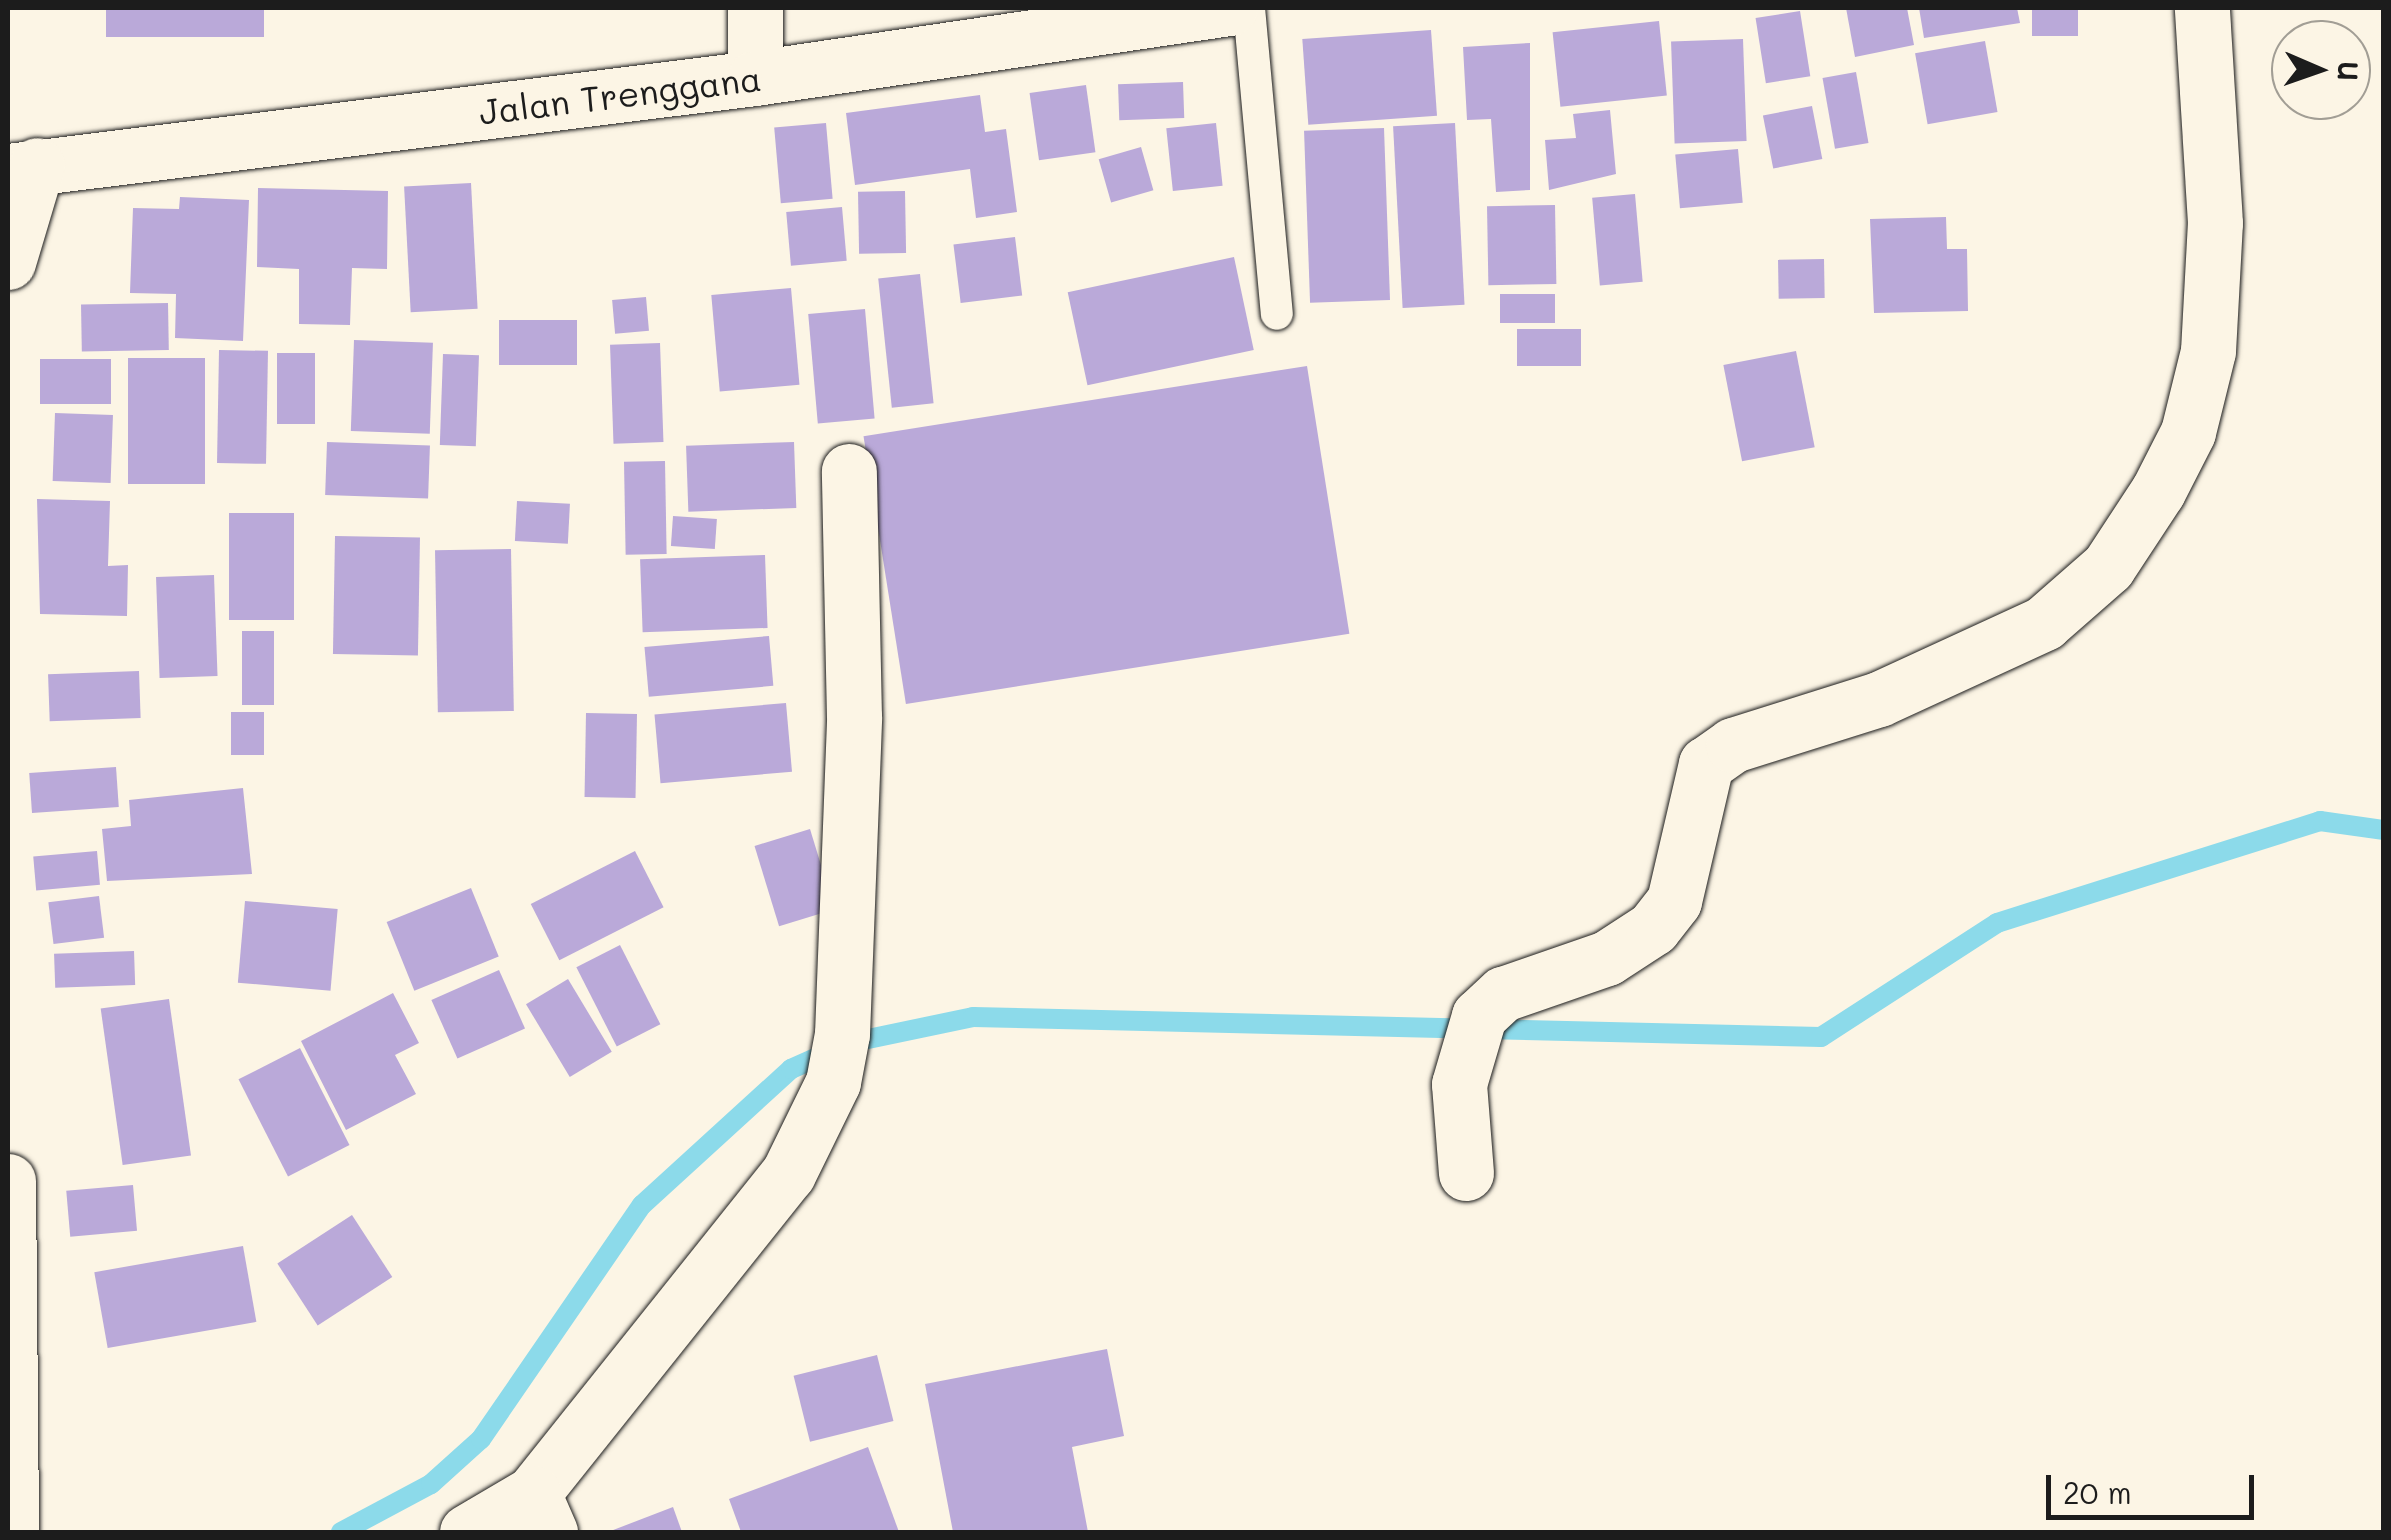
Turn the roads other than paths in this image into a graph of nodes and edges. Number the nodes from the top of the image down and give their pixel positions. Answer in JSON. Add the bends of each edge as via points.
{"nodes":[{"id":1,"x":755,"y":8,"type":"edge"},
{"id":2,"x":1230,"y":8,"type":"edge"},
{"id":3,"x":1249,"y":8,"type":"edge"},
{"id":4,"x":2202,"y":8,"type":"edge"},
{"id":5,"x":755,"y":78,"type":"junction"},
{"id":6,"x":22,"y":168,"type":"edge"},
{"id":7,"x":8,"y":262,"type":"edge"},
{"id":8,"x":1277,"y":314,"type":"dead end"},
{"id":9,"x":849,"y":471,"type":"dead end"},
{"id":10,"x":1466,"y":1173,"type":"dead end"},
{"id":11,"x":8,"y":1181,"type":"edge"},
{"id":12,"x":542,"y":1513,"type":"edge"},
{"id":13,"x":11,"y":1532,"type":"edge"},
{"id":14,"x":467,"y":1532,"type":"edge"}],
"edges":[{"from":1,"to":5,"type":"street"},
{"from":2,"to":5,"type":"street","name":"Jalan Trenggana"},
{"from":3,"to":8,"type":"lane"},
{"from":4,"to":10,"type":"street","via":[[2214,223],[2208,351],[2188,432],[2158,490],[2108,567],[2044,623],[1879,699],[1733,745],[1706,764],[1674,901],[1653,928],[1607,958],[1503,994],[1480,1016],[1459,1084]]},
{"from":5,"to":6,"type":"street","name":"Jalan Trenggana"},
{"from":6,"to":7,"type":"street"},
{"from":9,"to":12,"type":"street","via":[[854,717],[842,1034],[833,1082],[788,1174]]},
{"from":11,"to":13,"type":"street"},
{"from":12,"to":14,"type":"street"}]}
